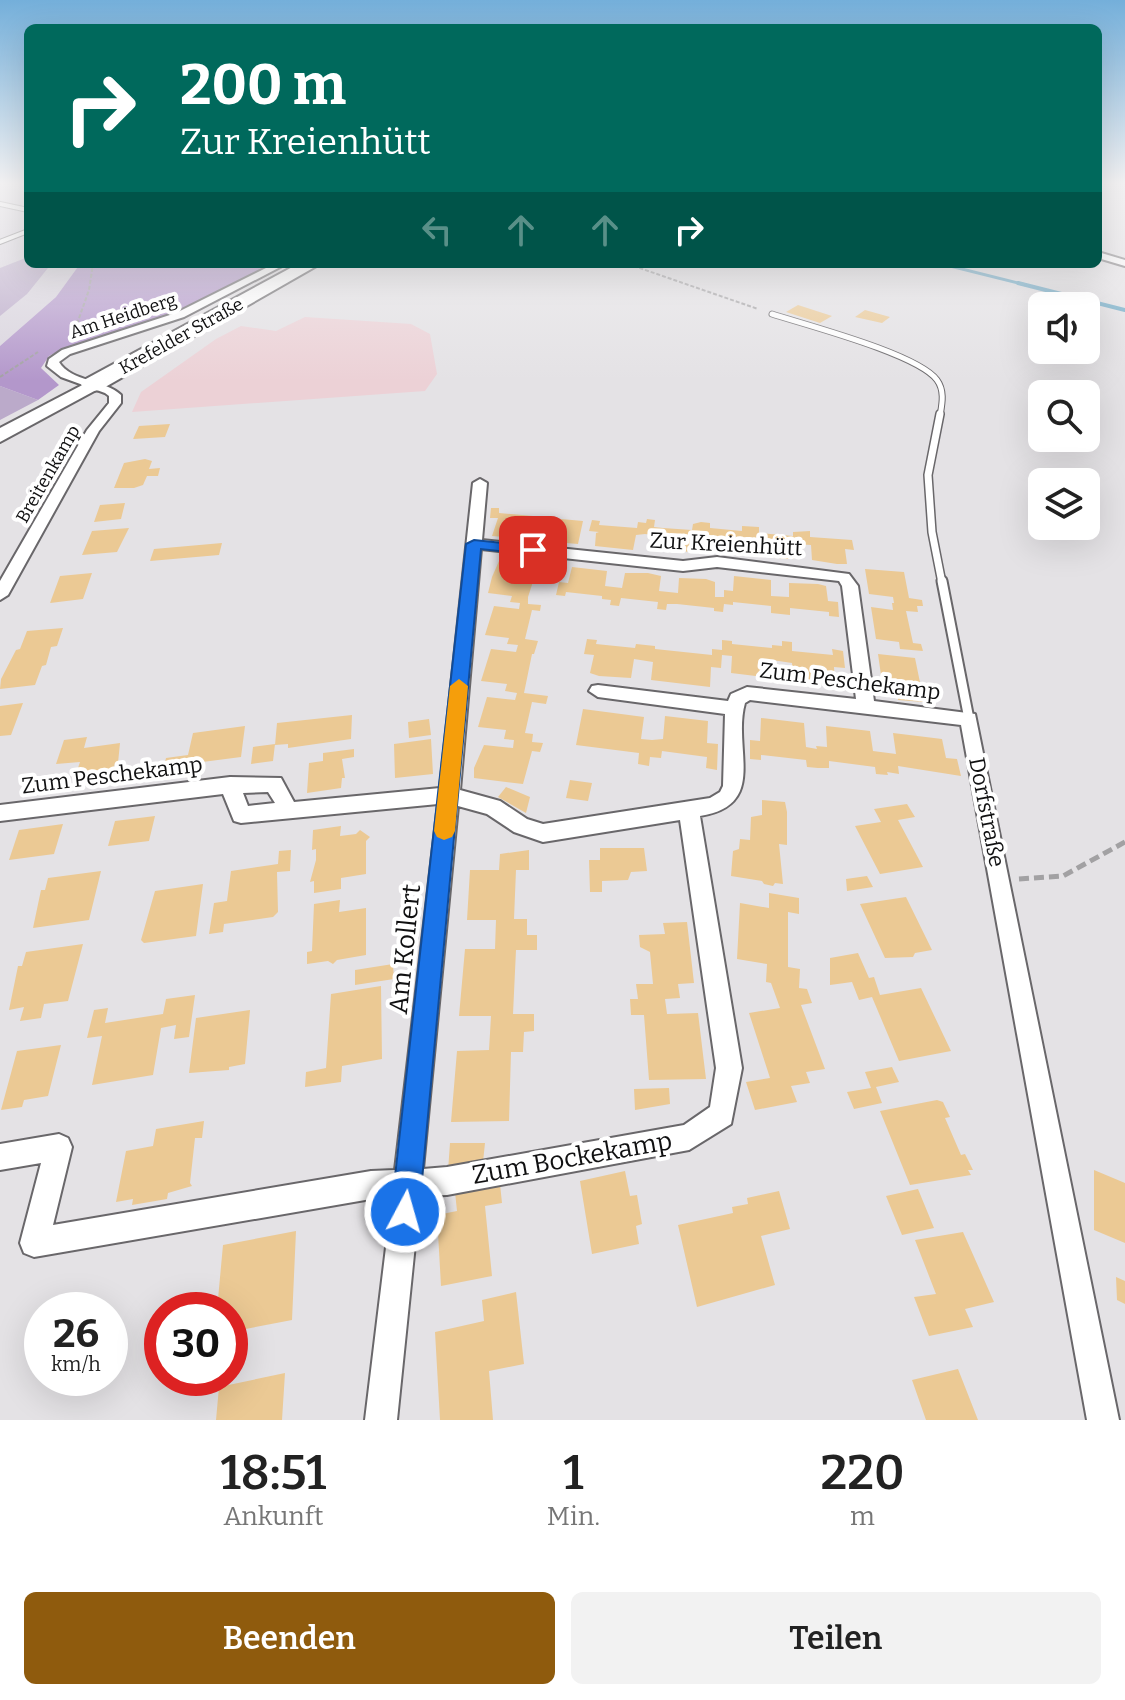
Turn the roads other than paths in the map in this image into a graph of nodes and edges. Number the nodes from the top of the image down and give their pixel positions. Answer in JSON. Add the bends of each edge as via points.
{"nodes":[{"id":1,"x":1102,"y":256,"type":"edge"},
{"id":2,"x":1125,"y":263,"type":"edge"},
{"id":3,"x":273,"y":268,"type":"edge"},
{"id":4,"x":289,"y":268,"type":"edge"},
{"id":5,"x":303,"y":268,"type":"edge"},
{"id":6,"x":772,"y":314,"type":"road end"},
{"id":7,"x":87,"y":383,"type":"junction"},
{"id":8,"x":0,"y":426,"type":"edge"},
{"id":9,"x":0,"y":436,"type":"edge"},
{"id":10,"x":480,"y":483,"type":"dead end"},
{"id":11,"x":474,"y":544,"type":"junction"},
{"id":12,"x":0,"y":595,"type":"edge"},
{"id":13,"x":598,"y":691,"type":"dead end"},
{"id":14,"x":866,"y":706,"type":"junction"},
{"id":15,"x":734,"y":708,"type":"junction"},
{"id":16,"x":969,"y":719,"type":"junction"},
{"id":17,"x":230,"y":785,"type":"junction"},
{"id":18,"x":448,"y":795,"type":"junction"},
{"id":19,"x":289,"y":811,"type":"junction"},
{"id":20,"x":689,"y":812,"type":"junction"},
{"id":21,"x":0,"y":813,"type":"edge"},
{"id":22,"x":0,"y":1157,"type":"edge"},
{"id":23,"x":408,"y":1183,"type":"junction"},
{"id":24,"x":381,"y":1420,"type":"edge"},
{"id":25,"x":1103,"y":1420,"type":"edge"}],
"edges":[{"from":1,"to":2,"type":"street"},
{"from":3,"to":7,"type":"street","name":"Am Heidberg","via":[[180,315],[66,352],[53,361],[59,371]]},
{"from":4,"to":7,"type":"highway","name":"Krefelder Straße"},
{"from":5,"to":7,"type":"highway","name":"Krefelder Straße"},
{"from":6,"to":16,"type":"lane","name":"Dorfstraße","via":[[884,351],[938,381],[943,399],[928,475],[932,532]]},
{"from":7,"to":8,"type":"main road","name":"Krefelder Straße"},
{"from":7,"to":9,"type":"main road","name":"Krefelder Straße"},
{"from":7,"to":12,"type":"street","name":"Breitenkamp","via":[[115,395],[115,403],[93,430]]},
{"from":10,"to":11,"type":"street","name":"Am Kollert"},
{"from":11,"to":14,"type":"street","name":"Zur Kreienhütt","via":[[844,577],[850,586]]},
{"from":11,"to":18,"type":"street","name":"Am Kollert"},
{"from":13,"to":15,"type":"street","name":"Zum Peschekamp"},
{"from":14,"to":15,"type":"street","name":"Zum Peschekamp","via":[[747,693]]},
{"from":14,"to":16,"type":"street","name":"Zum Peschekamp"},
{"from":15,"to":20,"type":"street","name":"Zum Peschekamp","via":[[733,786],[714,806]]},
{"from":16,"to":25,"type":"street","name":"Dorfstraße"},
{"from":17,"to":19,"type":"street","name":"Zum Peschekamp","via":[[274,784]]},
{"from":17,"to":19,"type":"street","name":"Zum Peschekamp","via":[[241,815]]},
{"from":17,"to":21,"type":"street","name":"Zum Peschekamp"},
{"from":18,"to":19,"type":"street","name":"Zum Peschekamp"},
{"from":18,"to":20,"type":"street","name":"Zum Peschekamp","via":[[493,807],[543,833]]},
{"from":18,"to":23,"type":"street","name":"Am Kollert"},
{"from":20,"to":23,"type":"street","name":"Zum Bockekamp","via":[[729,1068],[722,1115],[689,1137],[447,1181]]},
{"from":22,"to":23,"type":"street","name":"Zum Bockekamp","via":[[59,1147],[34,1243]]},
{"from":23,"to":24,"type":"street","name":"Am Kollert"}]}
